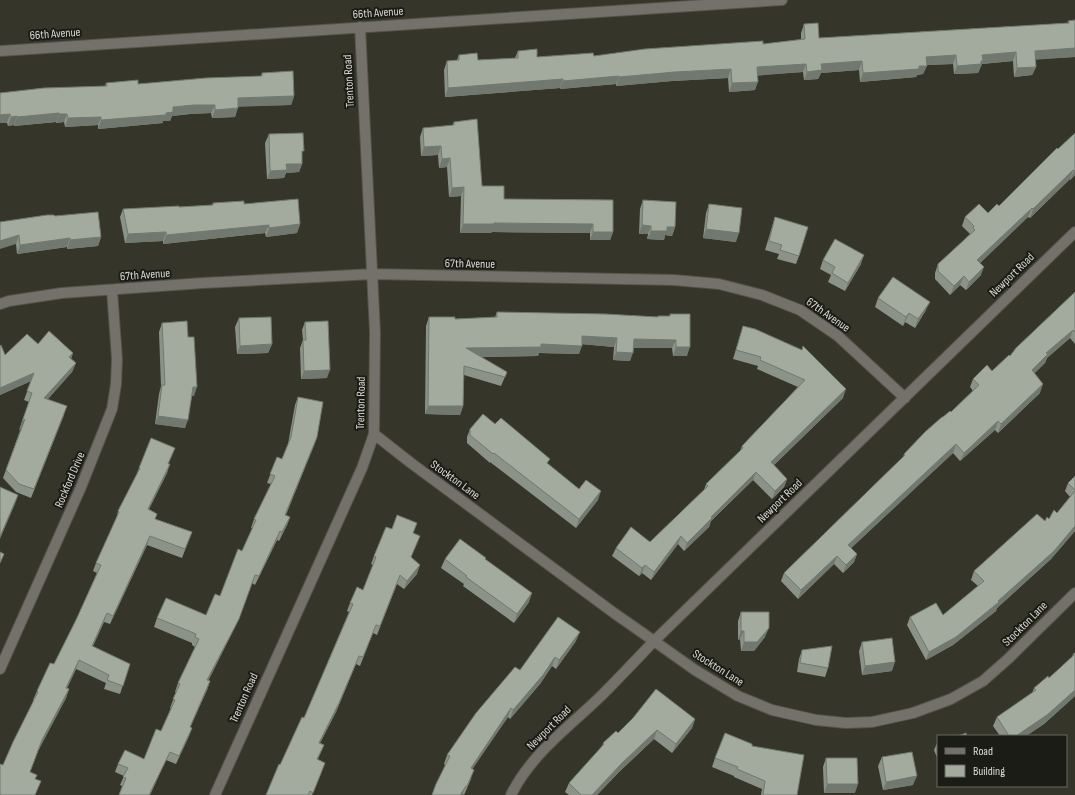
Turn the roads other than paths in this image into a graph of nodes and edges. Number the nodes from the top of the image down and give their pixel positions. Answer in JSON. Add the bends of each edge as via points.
{"nodes":[{"id":1,"x":782,"y":0,"type":"edge"},
{"id":2,"x":360,"y":27,"type":"junction"},
{"id":3,"x":0,"y":51,"type":"edge"},
{"id":4,"x":1075,"y":232,"type":"edge"},
{"id":5,"x":372,"y":274,"type":"junction"},
{"id":6,"x":112,"y":290,"type":"junction"},
{"id":7,"x":0,"y":304,"type":"edge"},
{"id":8,"x":905,"y":398,"type":"junction"},
{"id":9,"x":374,"y":434,"type":"junction"},
{"id":10,"x":1075,"y":593,"type":"edge"},
{"id":11,"x":654,"y":641,"type":"junction"},
{"id":12,"x":0,"y":670,"type":"edge"},
{"id":13,"x":215,"y":795,"type":"edge"},
{"id":14,"x":511,"y":795,"type":"edge"}],
"edges":[{"from":1,"to":2,"type":"street","name":"66th Avenue"},
{"from":2,"to":3,"type":"street","name":"66th Avenue"},
{"from":2,"to":5,"type":"street","name":"Trenton Road"},
{"from":4,"to":8,"type":"street","name":"Newport Road"},
{"from":5,"to":6,"type":"street","name":"67th Avenue"},
{"from":5,"to":8,"type":"street","name":"67th Avenue","via":[[674,280],[719,284],[762,295],[800,310],[838,336]]},
{"from":5,"to":9,"type":"street","name":"Trenton Road","via":[[375,332]]},
{"from":6,"to":7,"type":"street","name":"67th Avenue","via":[[62,293]]},
{"from":6,"to":12,"type":"street","name":"Rockford Drive","via":[[117,359],[112,410]]},
{"from":8,"to":11,"type":"street","name":"Newport Road"},
{"from":9,"to":11,"type":"street","name":"Stockton Lane"},
{"from":9,"to":13,"type":"street","name":"Trenton Road","via":[[362,468]]},
{"from":10,"to":11,"type":"street","name":"Stockton Lane","via":[[983,681],[951,699],[912,713],[872,722],[824,721],[772,710],[738,696],[707,678]]},
{"from":11,"to":14,"type":"street","name":"Newport Road","via":[[554,738],[529,767]]}]}
